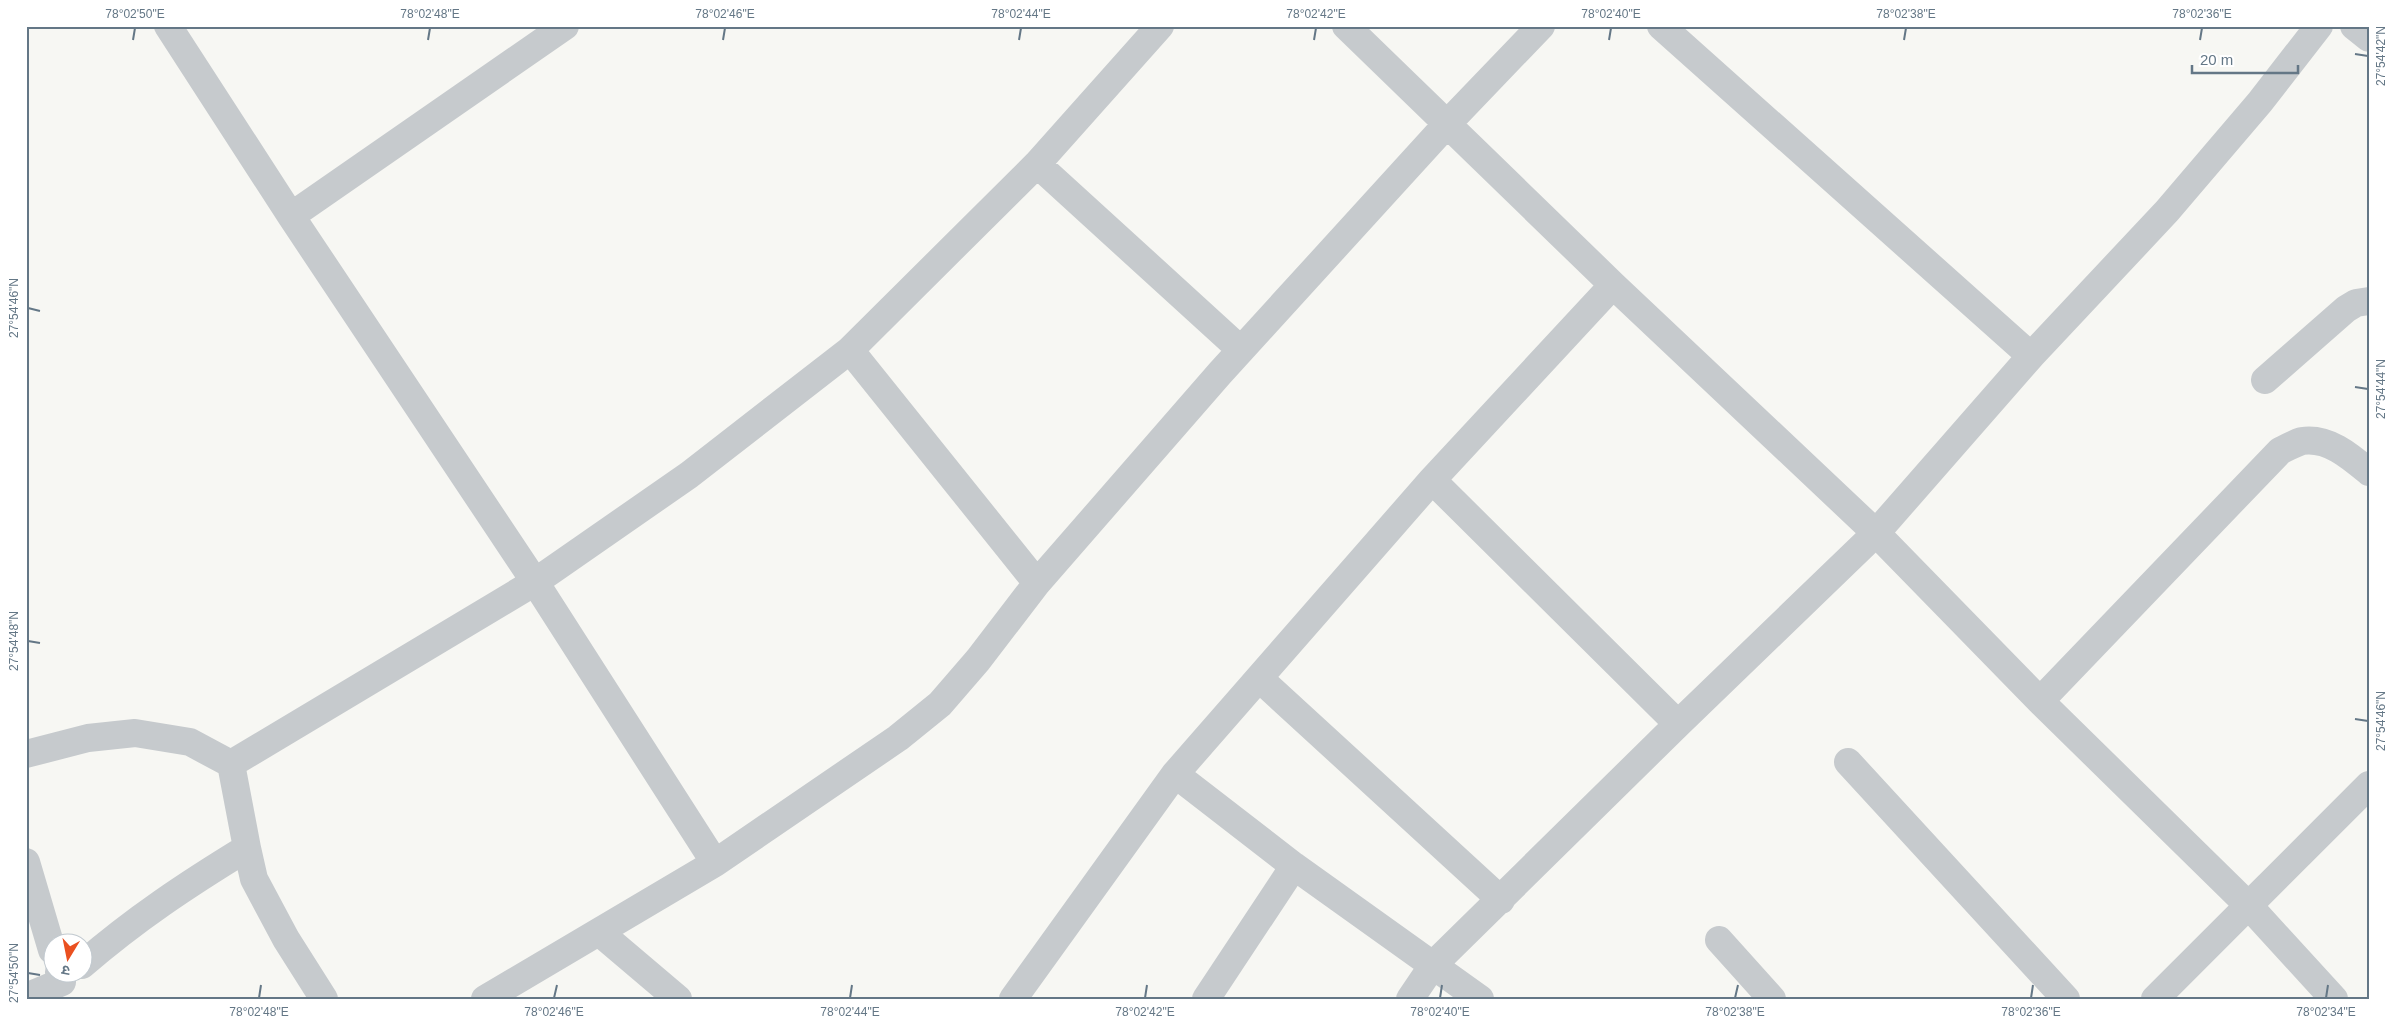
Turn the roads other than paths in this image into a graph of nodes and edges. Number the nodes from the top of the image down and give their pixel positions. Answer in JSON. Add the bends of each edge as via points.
{"nodes":[{"id":1,"x":168,"y":26,"type":"edge"},
{"id":2,"x":565,"y":26,"type":"edge"},
{"id":3,"x":1160,"y":26,"type":"edge"},
{"id":4,"x":1346,"y":26,"type":"edge"},
{"id":5,"x":1541,"y":26,"type":"edge"},
{"id":6,"x":1661,"y":26,"type":"edge"},
{"id":7,"x":2319,"y":26,"type":"edge"},
{"id":8,"x":2354,"y":26,"type":"edge"},
{"id":9,"x":2369,"y":38,"type":"edge"},
{"id":10,"x":1447,"y":124,"type":"junction"},
{"id":11,"x":1037,"y":164,"type":"junction"},
{"id":12,"x":291,"y":216,"type":"junction"},
{"id":13,"x":1613,"y":285,"type":"junction"},
{"id":14,"x":2369,"y":301,"type":"edge"},
{"id":15,"x":850,"y":350,"type":"junction"},
{"id":16,"x":1241,"y":350,"type":"junction"},
{"id":17,"x":2031,"y":356,"type":"junction"},
{"id":18,"x":2265,"y":380,"type":"dead end"},
{"id":19,"x":2369,"y":472,"type":"edge"},
{"id":20,"x":1432,"y":480,"type":"junction"},
{"id":21,"x":1876,"y":533,"type":"junction"},
{"id":22,"x":535,"y":582,"type":"junction"},
{"id":23,"x":1037,"y":583,"type":"junction"},
{"id":24,"x":1260,"y":679,"type":"junction"},
{"id":25,"x":2040,"y":701,"type":"junction"},
{"id":26,"x":1678,"y":724,"type":"junction"},
{"id":27,"x":26,"y":754,"type":"edge"},
{"id":28,"x":1848,"y":762,"type":"dead end"},
{"id":29,"x":231,"y":764,"type":"junction"},
{"id":30,"x":1175,"y":774,"type":"junction"},
{"id":31,"x":2369,"y":785,"type":"edge"},
{"id":32,"x":247,"y":848,"type":"junction"},
{"id":33,"x":26,"y":862,"type":"edge"},
{"id":34,"x":715,"y":863,"type":"junction"},
{"id":35,"x":1294,"y":866,"type":"junction"},
{"id":36,"x":1501,"y":900,"type":"junction"},
{"id":37,"x":2249,"y":906,"type":"junction"},
{"id":38,"x":47,"y":932,"type":"edge"},
{"id":39,"x":600,"y":932,"type":"junction"},
{"id":40,"x":1719,"y":940,"type":"dead end"},
{"id":41,"x":92,"y":956,"type":"edge"},
{"id":42,"x":1433,"y":965,"type":"junction"},
{"id":43,"x":66,"y":982,"type":"edge"},
{"id":44,"x":26,"y":997,"type":"edge"},
{"id":45,"x":324,"y":999,"type":"edge"},
{"id":46,"x":485,"y":999,"type":"edge"},
{"id":47,"x":678,"y":999,"type":"edge"},
{"id":48,"x":1012,"y":999,"type":"edge"},
{"id":49,"x":1206,"y":999,"type":"edge"},
{"id":50,"x":1410,"y":999,"type":"edge"},
{"id":51,"x":1480,"y":999,"type":"edge"},
{"id":52,"x":1772,"y":999,"type":"edge"},
{"id":53,"x":2066,"y":999,"type":"edge"},
{"id":54,"x":2155,"y":999,"type":"edge"},
{"id":55,"x":2334,"y":999,"type":"edge"}],
"edges":[{"from":1,"to":12,"type":"street"},
{"from":2,"to":12,"type":"street"},
{"from":3,"to":11,"type":"street"},
{"from":4,"to":10,"type":"street"},
{"from":5,"to":10,"type":"street"},
{"from":6,"to":17,"type":"street"},
{"from":7,"to":17,"type":"street","via":[[2260,102],[2167,211]]},
{"from":8,"to":9,"type":"street"},
{"from":10,"to":13,"type":"street"},
{"from":10,"to":16,"type":"street"},
{"from":11,"to":15,"type":"street"},
{"from":11,"to":16,"type":"street"},
{"from":12,"to":22,"type":"street"},
{"from":13,"to":20,"type":"street"},
{"from":13,"to":21,"type":"street"},
{"from":14,"to":18,"type":"street","via":[[2346,309]]},
{"from":15,"to":22,"type":"street","via":[[688,475]]},
{"from":15,"to":23,"type":"street"},
{"from":16,"to":23,"type":"street"},
{"from":17,"to":21,"type":"street"},
{"from":19,"to":25,"type":"street","via":[[2349,455],[2325,443],[2301,442],[2280,452]]},
{"from":20,"to":24,"type":"street"},
{"from":20,"to":26,"type":"street"},
{"from":21,"to":25,"type":"street"},
{"from":21,"to":26,"type":"street"},
{"from":22,"to":29,"type":"street"},
{"from":22,"to":34,"type":"street"},
{"from":23,"to":34,"type":"street","via":[[940,704],[898,738]]},
{"from":24,"to":30,"type":"street"},
{"from":24,"to":36,"type":"street"},
{"from":25,"to":37,"type":"street"},
{"from":26,"to":36,"type":"street"},
{"from":27,"to":29,"type":"street","via":[[88,738],[135,733],[190,742]]},
{"from":28,"to":53,"type":"street"},
{"from":29,"to":32,"type":"street"},
{"from":30,"to":35,"type":"street"},
{"from":30,"to":48,"type":"street"},
{"from":31,"to":37,"type":"street"},
{"from":32,"to":41,"type":"street","via":[[183,886],[123,929]]},
{"from":32,"to":45,"type":"street","via":[[259,887],[286,939]]},
{"from":33,"to":38,"type":"street"},
{"from":34,"to":39,"type":"street"},
{"from":35,"to":42,"type":"street"},
{"from":35,"to":49,"type":"street"},
{"from":36,"to":42,"type":"street"},
{"from":37,"to":54,"type":"street"},
{"from":37,"to":55,"type":"street"},
{"from":39,"to":46,"type":"street"},
{"from":39,"to":47,"type":"street"},
{"from":40,"to":52,"type":"street"},
{"from":42,"to":50,"type":"street"},
{"from":42,"to":51,"type":"street"},
{"from":43,"to":44,"type":"street"}]}
